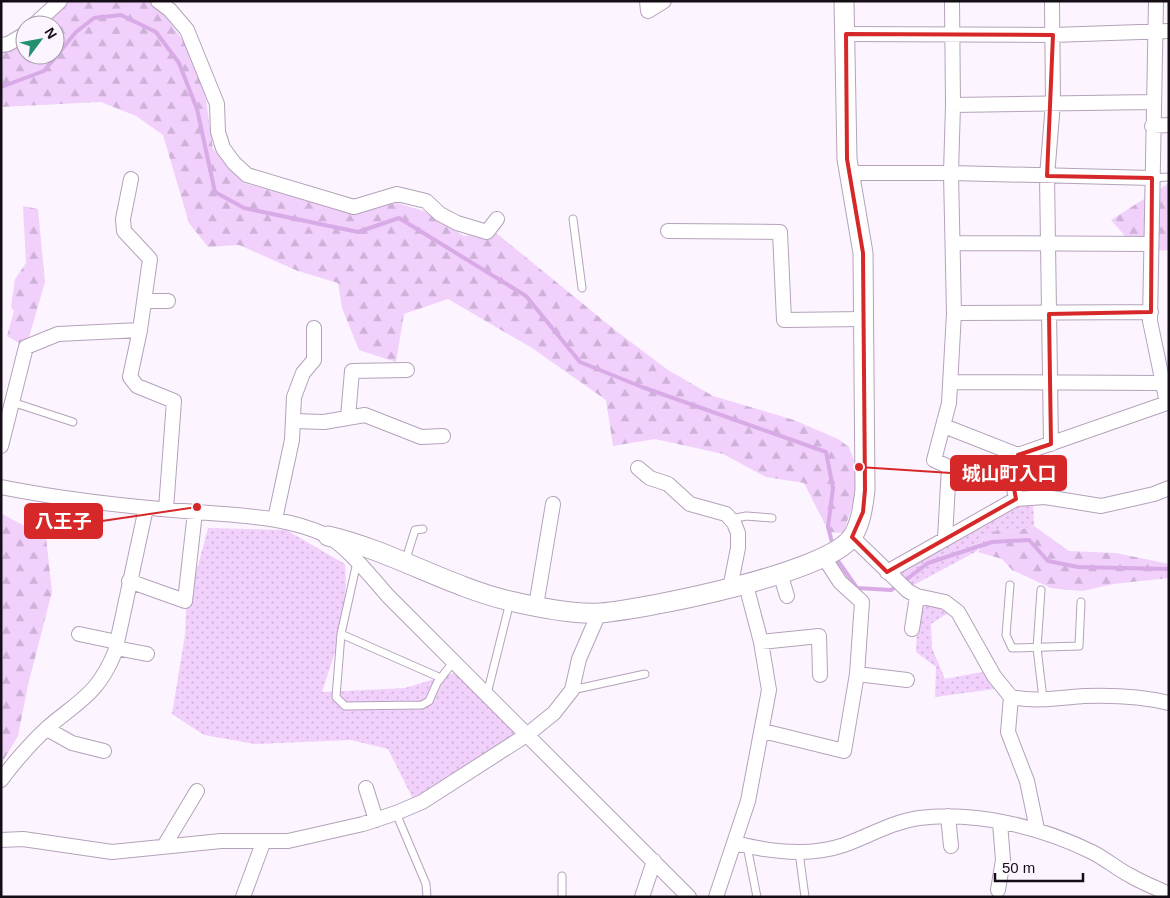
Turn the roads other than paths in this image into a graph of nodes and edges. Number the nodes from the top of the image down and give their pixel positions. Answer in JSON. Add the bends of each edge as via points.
{"nodes":[{"id":1,"x":60,"y":1,"type":"edge"},
{"id":2,"x":158,"y":1,"type":"edge"},
{"id":3,"x":647,"y":1,"type":"edge"},
{"id":4,"x":664,"y":1,"type":"edge"},
{"id":5,"x":844,"y":1,"type":"edge"},
{"id":6,"x":952,"y":1,"type":"edge"},
{"id":7,"x":1052,"y":1,"type":"edge"},
{"id":8,"x":1156,"y":1,"type":"edge"},
{"id":9,"x":45,"y":15,"type":"edge"},
{"id":10,"x":1162,"y":31,"type":"edge"},
{"id":11,"x":951,"y":33,"type":"junction"},
{"id":12,"x":846,"y":34,"type":"junction"},
{"id":13,"x":1052,"y":35,"type":"junction"},
{"id":14,"x":15,"y":40,"type":"edge"},
{"id":15,"x":1,"y":45,"type":"edge"},
{"id":16,"x":1152,"y":102,"type":"junction"},
{"id":17,"x":1053,"y":103,"type":"junction"},
{"id":18,"x":953,"y":105,"type":"junction"},
{"id":19,"x":1169,"y":125,"type":"edge"},
{"id":20,"x":1152,"y":126,"type":"junction"},
{"id":21,"x":849,"y":173,"type":"junction"},
{"id":22,"x":951,"y":173,"type":"junction"},
{"id":23,"x":1047,"y":176,"type":"junction"},
{"id":24,"x":1169,"y":177,"type":"edge"},
{"id":25,"x":1152,"y":178,"type":"junction"},
{"id":26,"x":130,"y":180,"type":"dead end"},
{"id":27,"x":497,"y":219,"type":"dead end"},
{"id":28,"x":573,"y":219,"type":"dead end"},
{"id":29,"x":668,"y":232,"type":"dead end"},
{"id":30,"x":953,"y":242,"type":"junction"},
{"id":31,"x":1048,"y":243,"type":"junction"},
{"id":32,"x":1151,"y":244,"type":"junction"},
{"id":33,"x":582,"y":288,"type":"dead end"},
{"id":34,"x":144,"y":301,"type":"junction"},
{"id":35,"x":168,"y":301,"type":"dead end"},
{"id":36,"x":1151,"y":312,"type":"junction"},
{"id":37,"x":954,"y":313,"type":"junction"},
{"id":38,"x":1049,"y":314,"type":"junction"},
{"id":39,"x":864,"y":319,"type":"junction"},
{"id":40,"x":314,"y":328,"type":"dead end"},
{"id":41,"x":140,"y":330,"type":"junction"},
{"id":42,"x":407,"y":370,"type":"dead end"},
{"id":43,"x":951,"y":382,"type":"junction"},
{"id":44,"x":1163,"y":383,"type":"junction"},
{"id":45,"x":1051,"y":384,"type":"junction"},
{"id":46,"x":12,"y":402,"type":"junction"},
{"id":47,"x":348,"y":417,"type":"junction"},
{"id":48,"x":294,"y":421,"type":"junction"},
{"id":49,"x":73,"y":422,"type":"dead end"},
{"id":50,"x":944,"y":426,"type":"junction"},
{"id":51,"x":443,"y":436,"type":"dead end"},
{"id":52,"x":1050,"y":444,"type":"junction"},
{"id":53,"x":1,"y":446,"type":"edge"},
{"id":54,"x":1018,"y":456,"type":"junction"},
{"id":55,"x":638,"y":468,"type":"dead end"},
{"id":56,"x":1,"y":486,"type":"edge"},
{"id":57,"x":1169,"y":488,"type":"edge"},
{"id":58,"x":1016,"y":499,"type":"junction"},
{"id":59,"x":553,"y":504,"type":"dead end"},
{"id":60,"x":146,"y":508,"type":"junction"},
{"id":61,"x":166,"y":509,"type":"junction"},
{"id":62,"x":195,"y":512,"type":"junction"},
{"id":63,"x":772,"y":518,"type":"dead end"},
{"id":64,"x":275,"y":519,"type":"junction"},
{"id":65,"x":731,"y":519,"type":"junction"},
{"id":66,"x":423,"y":529,"type":"dead end"},
{"id":67,"x":328,"y":536,"type":"junction"},
{"id":68,"x":852,"y":537,"type":"junction"},
{"id":69,"x":945,"y":538,"type":"junction"},
{"id":70,"x":823,"y":556,"type":"junction"},
{"id":71,"x":357,"y":561,"type":"junction"},
{"id":72,"x":405,"y":562,"type":"junction"},
{"id":73,"x":780,"y":573,"type":"junction"},
{"id":74,"x":890,"y":575,"type":"junction"},
{"id":75,"x":129,"y":581,"type":"junction"},
{"id":76,"x":1010,"y":585,"type":"dead end"},
{"id":77,"x":738,"y":586,"type":"junction"},
{"id":78,"x":1040,"y":590,"type":"dead end"},
{"id":79,"x":912,"y":594,"type":"junction"},
{"id":80,"x":787,"y":596,"type":"dead end"},
{"id":81,"x":510,"y":601,"type":"junction"},
{"id":82,"x":1081,"y":602,"type":"dead end"},
{"id":83,"x":536,"y":606,"type":"junction"},
{"id":84,"x":599,"y":613,"type":"junction"},
{"id":85,"x":912,"y":629,"type":"dead end"},
{"id":86,"x":79,"y":634,"type":"dead end"},
{"id":87,"x":341,"y":634,"type":"junction"},
{"id":88,"x":761,"y":642,"type":"junction"},
{"id":89,"x":117,"y":645,"type":"junction"},
{"id":90,"x":1037,"y":648,"type":"junction"},
{"id":91,"x":147,"y":654,"type":"dead end"},
{"id":92,"x":454,"y":661,"type":"junction"},
{"id":93,"x":645,"y":674,"type":"dead end"},
{"id":94,"x":857,"y":674,"type":"junction"},
{"id":95,"x":820,"y":675,"type":"dead end"},
{"id":96,"x":441,"y":678,"type":"junction"},
{"id":97,"x":906,"y":680,"type":"dead end"},
{"id":98,"x":572,"y":690,"type":"junction"},
{"id":99,"x":487,"y":694,"type":"junction"},
{"id":100,"x":1011,"y":697,"type":"junction"},
{"id":101,"x":1043,"y":699,"type":"junction"},
{"id":102,"x":1169,"y":703,"type":"edge"},
{"id":103,"x":47,"y":729,"type":"junction"},
{"id":104,"x":763,"y":731,"type":"junction"},
{"id":105,"x":528,"y":734,"type":"junction"},
{"id":106,"x":104,"y":750,"type":"dead end"},
{"id":107,"x":1,"y":780,"type":"edge"},
{"id":108,"x":366,"y":788,"type":"dead end"},
{"id":109,"x":197,"y":791,"type":"dead end"},
{"id":110,"x":396,"y":813,"type":"junction"},
{"id":111,"x":948,"y":816,"type":"junction"},
{"id":112,"x":376,"y":820,"type":"junction"},
{"id":113,"x":1000,"y":823,"type":"junction"},
{"id":114,"x":1037,"y":829,"type":"junction"},
{"id":115,"x":1,"y":840,"type":"edge"},
{"id":116,"x":263,"y":843,"type":"junction"},
{"id":117,"x":741,"y":845,"type":"junction"},
{"id":118,"x":164,"y":846,"type":"junction"},
{"id":119,"x":951,"y":846,"type":"dead end"},
{"id":120,"x":799,"y":852,"type":"junction"},
{"id":121,"x":654,"y":860,"type":"junction"},
{"id":122,"x":562,"y":876,"type":"dead end"},
{"id":123,"x":998,"y":890,"type":"dead end"},
{"id":124,"x":1169,"y":894,"type":"edge"},
{"id":125,"x":243,"y":897,"type":"edge"},
{"id":126,"x":427,"y":897,"type":"edge"},
{"id":127,"x":562,"y":897,"type":"edge"},
{"id":128,"x":642,"y":897,"type":"edge"},
{"id":129,"x":689,"y":897,"type":"edge"},
{"id":130,"x":716,"y":897,"type":"edge"},
{"id":131,"x":756,"y":897,"type":"edge"},
{"id":132,"x":805,"y":897,"type":"edge"}],
"edges":[{"from":1,"to":9,"type":"street"},
{"from":2,"to":27,"type":"street","via":[[187,30],[217,104],[218,132],[223,148],[247,175],[354,207],[397,194],[419,199],[457,224],[486,232]]},
{"from":3,"to":4,"type":"street","via":[[648,11]]},
{"from":5,"to":12,"type":"street"},
{"from":6,"to":11,"type":"street"},
{"from":7,"to":13,"type":"street"},
{"from":8,"to":10,"type":"street"},
{"from":10,"to":13,"type":"street"},
{"from":10,"to":16,"type":"street"},
{"from":11,"to":12,"type":"street"},
{"from":11,"to":13,"type":"street"},
{"from":11,"to":18,"type":"street"},
{"from":12,"to":21,"type":"street"},
{"from":13,"to":17,"type":"street"},
{"from":14,"to":15,"type":"street"},
{"from":16,"to":17,"type":"street"},
{"from":16,"to":20,"type":"street"},
{"from":17,"to":18,"type":"street"},
{"from":17,"to":23,"type":"street"},
{"from":18,"to":22,"type":"street"},
{"from":19,"to":20,"type":"street"},
{"from":20,"to":25,"type":"street"},
{"from":21,"to":22,"type":"street"},
{"from":21,"to":39,"type":"street","via":[[863,253]]},
{"from":22,"to":23,"type":"street"},
{"from":22,"to":30,"type":"street"},
{"from":23,"to":25,"type":"street"},
{"from":23,"to":31,"type":"street"},
{"from":24,"to":25,"type":"lane"},
{"from":25,"to":32,"type":"street"},
{"from":26,"to":34,"type":"street","via":[[124,231],[150,259]]},
{"from":28,"to":33,"type":"lane"},
{"from":29,"to":39,"type":"street","via":[[780,232],[784,320]]},
{"from":30,"to":31,"type":"street"},
{"from":30,"to":37,"type":"street"},
{"from":31,"to":32,"type":"street"},
{"from":31,"to":38,"type":"street"},
{"from":32,"to":36,"type":"street"},
{"from":34,"to":35,"type":"street"},
{"from":34,"to":41,"type":"street"},
{"from":36,"to":38,"type":"street"},
{"from":36,"to":44,"type":"street"},
{"from":37,"to":38,"type":"street"},
{"from":37,"to":43,"type":"street"},
{"from":38,"to":45,"type":"street"},
{"from":39,"to":68,"type":"street","via":[[865,490],[862,512]]},
{"from":40,"to":48,"type":"street","via":[[314,360],[303,374],[294,397]]},
{"from":41,"to":46,"type":"street","via":[[58,334],[26,347]]},
{"from":41,"to":61,"type":"street","via":[[130,377],[136,386],[174,401]]},
{"from":42,"to":47,"type":"street","via":[[352,371]]},
{"from":43,"to":45,"type":"street"},
{"from":43,"to":50,"type":"street"},
{"from":44,"to":45,"type":"street"},
{"from":44,"to":52,"type":"street","via":[[1167,403]]},
{"from":45,"to":52,"type":"street"},
{"from":46,"to":49,"type":"lane"},
{"from":46,"to":53,"type":"street"},
{"from":47,"to":48,"type":"street","via":[[324,422]]},
{"from":47,"to":51,"type":"street","via":[[365,415],[421,438]]},
{"from":48,"to":64,"type":"street"},
{"from":50,"to":54,"type":"street"},
{"from":50,"to":69,"type":"street","via":[[934,460],[949,467]]},
{"from":52,"to":54,"type":"street"},
{"from":54,"to":58,"type":"street","via":[[1010,467]]},
{"from":55,"to":65,"type":"street","via":[[650,478],[668,484],[690,504],[726,514]]},
{"from":56,"to":60,"type":"street"},
{"from":57,"to":58,"type":"street","via":[[1101,506],[1045,496]]},
{"from":58,"to":69,"type":"street"},
{"from":59,"to":83,"type":"street"},
{"from":60,"to":61,"type":"street"},
{"from":60,"to":75,"type":"street"},
{"from":61,"to":62,"type":"street"},
{"from":62,"to":64,"type":"street"},
{"from":62,"to":75,"type":"street","via":[[185,601]]},
{"from":63,"to":65,"type":"lane","via":[[746,516]]},
{"from":64,"to":67,"type":"street"},
{"from":65,"to":77,"type":"street","via":[[738,533]]},
{"from":66,"to":72,"type":"lane","via":[[415,530]]},
{"from":67,"to":71,"type":"street"},
{"from":67,"to":72,"type":"street"},
{"from":68,"to":70,"type":"street","via":[[846,544]]},
{"from":68,"to":74,"type":"street"},
{"from":69,"to":74,"type":"street"},
{"from":70,"to":73,"type":"street"},
{"from":70,"to":94,"type":"street","via":[[840,582],[862,602]]},
{"from":71,"to":87,"type":"lane"},
{"from":71,"to":92,"type":"street"},
{"from":72,"to":81,"type":"street","via":[[467,590]]},
{"from":73,"to":77,"type":"street"},
{"from":73,"to":80,"type":"street"},
{"from":74,"to":79,"type":"street"},
{"from":75,"to":89,"type":"street"},
{"from":76,"to":90,"type":"lane","via":[[1006,635],[1012,648]]},
{"from":77,"to":84,"type":"street","via":[[667,604]]},
{"from":77,"to":88,"type":"street"},
{"from":78,"to":90,"type":"lane"},
{"from":79,"to":85,"type":"street"},
{"from":79,"to":100,"type":"street","via":[[939,599],[958,612],[994,676]]},
{"from":81,"to":83,"type":"street"},
{"from":81,"to":99,"type":"lane"},
{"from":82,"to":90,"type":"lane","via":[[1079,646]]},
{"from":83,"to":84,"type":"street"},
{"from":84,"to":98,"type":"street","via":[[579,659]]},
{"from":86,"to":89,"type":"street"},
{"from":87,"to":96,"type":"lane"},
{"from":87,"to":96,"type":"lane","via":[[336,697],[345,706],[422,705],[429,701]]},
{"from":88,"to":95,"type":"street","via":[[819,636]]},
{"from":88,"to":104,"type":"street","via":[[768,690]]},
{"from":89,"to":91,"type":"street"},
{"from":89,"to":103,"type":"street","via":[[94,691]]},
{"from":90,"to":101,"type":"lane"},
{"from":92,"to":96,"type":"lane"},
{"from":92,"to":99,"type":"street"},
{"from":93,"to":98,"type":"lane"},
{"from":94,"to":97,"type":"street"},
{"from":94,"to":104,"type":"street","via":[[844,751]]},
{"from":98,"to":105,"type":"street","via":[[554,713]]},
{"from":99,"to":105,"type":"street"},
{"from":100,"to":101,"type":"street"},
{"from":100,"to":114,"type":"street","via":[[1008,732],[1027,781]]},
{"from":101,"to":102,"type":"street","via":[[1112,695],[1146,697]]},
{"from":103,"to":106,"type":"street","via":[[72,743]]},
{"from":103,"to":107,"type":"street"},
{"from":104,"to":117,"type":"street"},
{"from":105,"to":110,"type":"street","via":[[422,802]]},
{"from":105,"to":121,"type":"street"},
{"from":108,"to":112,"type":"street"},
{"from":109,"to":118,"type":"street"},
{"from":110,"to":112,"type":"street"},
{"from":110,"to":126,"type":"lane","via":[[426,884]]},
{"from":111,"to":113,"type":"street"},
{"from":111,"to":119,"type":"street"},
{"from":111,"to":120,"type":"street","via":[[917,818],[842,846]]},
{"from":112,"to":116,"type":"street","via":[[288,842]]},
{"from":113,"to":114,"type":"street"},
{"from":113,"to":123,"type":"street","via":[[1003,860]]},
{"from":114,"to":124,"type":"street","via":[[1094,853],[1130,876]]},
{"from":115,"to":118,"type":"street","via":[[23,839],[112,852]]},
{"from":116,"to":118,"type":"street","via":[[221,841]]},
{"from":116,"to":125,"type":"street"},
{"from":117,"to":120,"type":"street"},
{"from":117,"to":130,"type":"street"},
{"from":117,"to":131,"type":"lane"},
{"from":120,"to":132,"type":"lane"},
{"from":121,"to":128,"type":"street"},
{"from":121,"to":129,"type":"street"},
{"from":122,"to":127,"type":"lane"}]}
